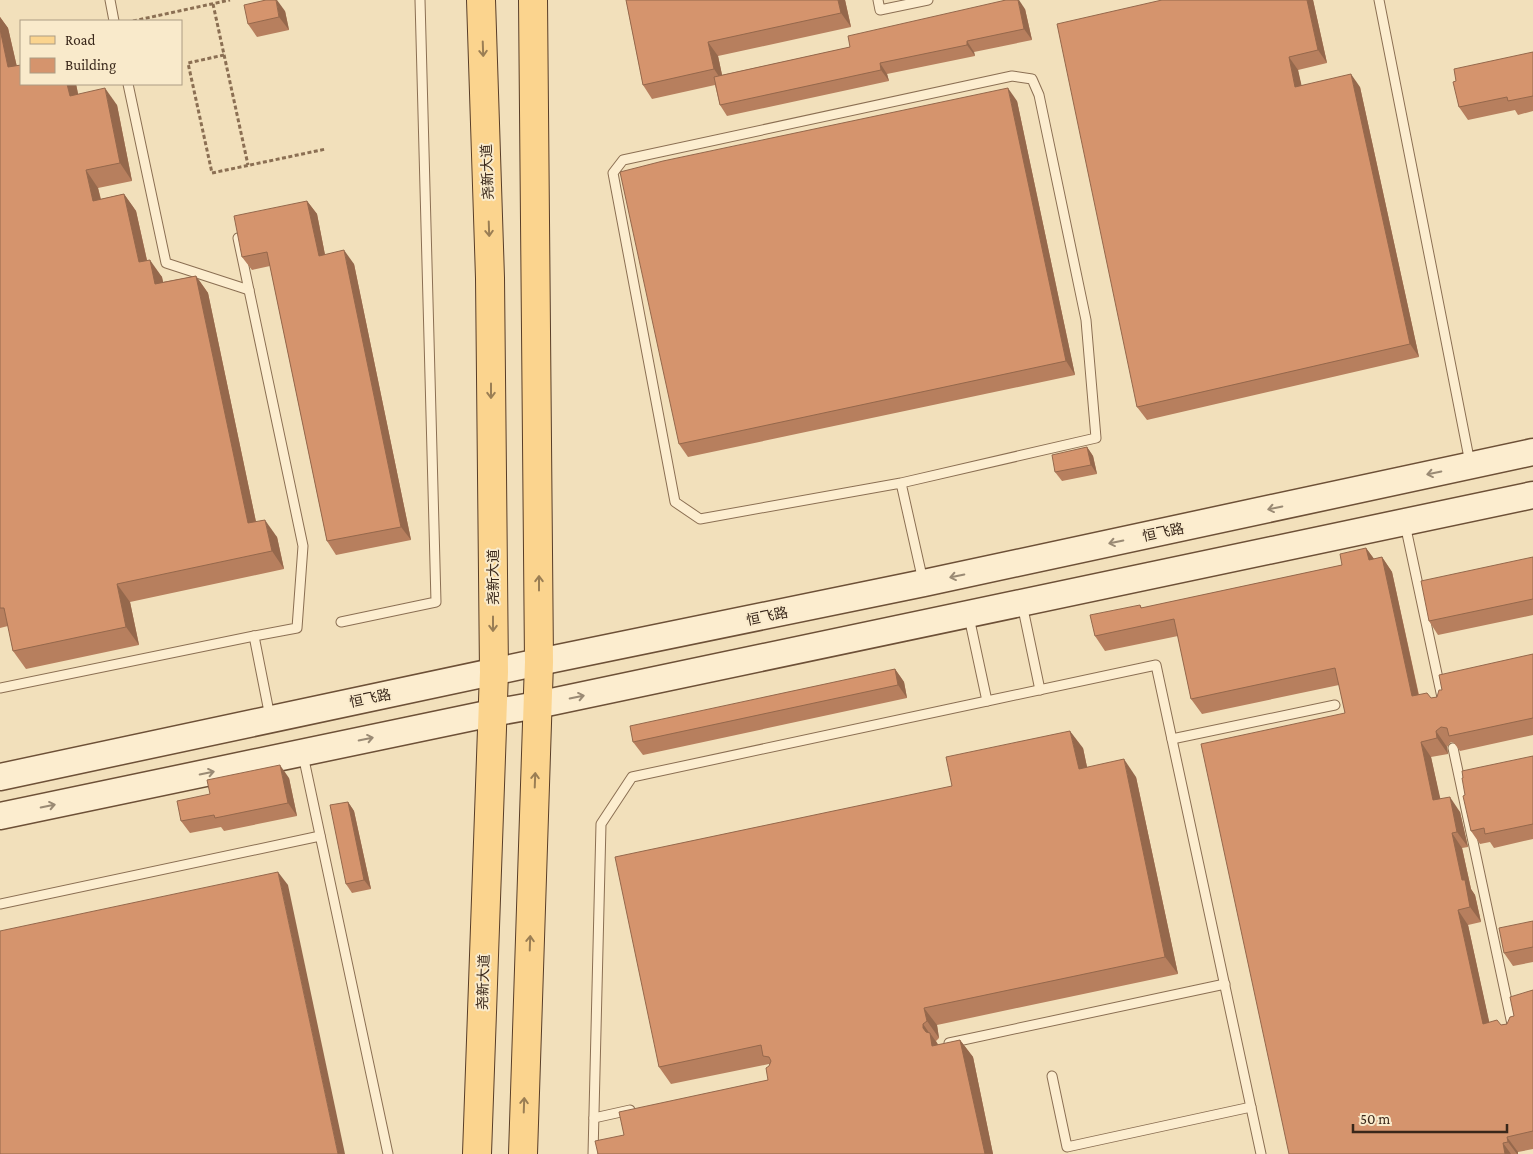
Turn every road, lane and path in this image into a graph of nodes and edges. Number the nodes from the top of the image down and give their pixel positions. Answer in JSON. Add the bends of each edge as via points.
{"nodes":[{"id":1,"x":110,"y":0,"type":"edge"},
{"id":2,"x":230,"y":0,"type":"edge"},
{"id":3,"x":420,"y":0,"type":"edge"},
{"id":4,"x":481,"y":0,"type":"edge"},
{"id":5,"x":533,"y":0,"type":"edge"},
{"id":6,"x":878,"y":0,"type":"edge"},
{"id":7,"x":928,"y":0,"type":"edge"},
{"id":8,"x":1379,"y":0,"type":"edge"},
{"id":9,"x":213,"y":4,"type":"junction"},
{"id":10,"x":114,"y":20,"type":"edge"},
{"id":11,"x":138,"y":20,"type":"edge"},
{"id":12,"x":224,"y":55,"type":"junction"},
{"id":13,"x":128,"y":85,"type":"edge"},
{"id":14,"x":326,"y":148,"type":"dead end"},
{"id":15,"x":248,"y":166,"type":"junction"},
{"id":16,"x":236,"y":226,"type":"edge"},
{"id":17,"x":249,"y":290,"type":"junction"},
{"id":18,"x":1533,"y":452,"type":"edge"},
{"id":19,"x":1471,"y":465,"type":"junction"},
{"id":20,"x":901,"y":483,"type":"junction"},
{"id":21,"x":1533,"y":495,"type":"edge"},
{"id":22,"x":1405,"y":522,"type":"junction"},
{"id":23,"x":924,"y":583,"type":"junction"},
{"id":24,"x":1022,"y":603,"type":"junction"},
{"id":25,"x":968,"y":614,"type":"junction"},
{"id":26,"x":341,"y":622,"type":"dead end"},
{"id":27,"x":254,"y":636,"type":"junction"},
{"id":28,"x":539,"y":662,"type":"junction"},
{"id":29,"x":494,"y":672,"type":"junction"},
{"id":30,"x":0,"y":688,"type":"edge"},
{"id":31,"x":1040,"y":690,"type":"junction"},
{"id":32,"x":987,"y":701,"type":"junction"},
{"id":33,"x":537,"y":705,"type":"junction"},
{"id":34,"x":1335,"y":705,"type":"dead end"},
{"id":35,"x":1444,"y":707,"type":"edge"},
{"id":36,"x":492,"y":713,"type":"junction"},
{"id":37,"x":271,"y":719,"type":"junction"},
{"id":38,"x":1172,"y":739,"type":"junction"},
{"id":39,"x":1453,"y":748,"type":"edge"},
{"id":40,"x":302,"y":753,"type":"junction"},
{"id":41,"x":0,"y":777,"type":"edge"},
{"id":42,"x":0,"y":816,"type":"edge"},
{"id":43,"x":320,"y":836,"type":"junction"},
{"id":44,"x":0,"y":904,"type":"edge"},
{"id":45,"x":1225,"y":984,"type":"junction"},
{"id":46,"x":1514,"y":1034,"type":"edge"},
{"id":47,"x":941,"y":1044,"type":"edge"},
{"id":48,"x":1052,"y":1076,"type":"dead end"},
{"id":49,"x":1251,"y":1107,"type":"junction"},
{"id":50,"x":642,"y":1108,"type":"edge"},
{"id":51,"x":594,"y":1118,"type":"junction"},
{"id":52,"x":388,"y":1154,"type":"edge"},
{"id":53,"x":477,"y":1154,"type":"edge"},
{"id":54,"x":523,"y":1154,"type":"edge"},
{"id":55,"x":593,"y":1154,"type":"edge"},
{"id":56,"x":1261,"y":1154,"type":"edge"}],
"edges":[{"from":1,"to":10,"type":"lane"},
{"from":2,"to":9,"type":"path"},
{"from":3,"to":26,"type":"lane","via":[[436,602]]},
{"from":4,"to":29,"type":"main road","name":"尧新大道","one_way":true,"via":[[490,278]]},
{"from":28,"to":5,"type":"main road","one_way":true},
{"from":6,"to":7,"type":"lane","via":[[880,10]]},
{"from":8,"to":19,"type":"lane"},
{"from":9,"to":11,"type":"path"},
{"from":9,"to":12,"type":"path"},
{"from":12,"to":15,"type":"path"},
{"from":12,"to":15,"type":"path","via":[[188,63],[212,173]]},
{"from":13,"to":17,"type":"lane","via":[[166,263]]},
{"from":14,"to":15,"type":"path"},
{"from":16,"to":17,"type":"lane"},
{"from":17,"to":27,"type":"lane","via":[[303,546],[297,628]]},
{"from":18,"to":19,"type":"main road","name":"恒飞路"},
{"from":19,"to":23,"type":"main road","name":"恒飞路","one_way":true},
{"from":20,"to":20,"type":"lane","via":[[700,519],[675,502],[613,174],[623,160],[1012,76],[1032,79],[1086,320],[1096,438]]},
{"from":20,"to":23,"type":"lane"},
{"from":21,"to":22,"type":"main road"},
{"from":22,"to":24,"type":"main road"},
{"from":22,"to":35,"type":"lane"},
{"from":23,"to":28,"type":"main road","name":"恒飞路"},
{"from":24,"to":25,"type":"main road"},
{"from":24,"to":31,"type":"lane"},
{"from":25,"to":32,"type":"lane"},
{"from":33,"to":25,"type":"main road","one_way":true},
{"from":27,"to":30,"type":"lane"},
{"from":27,"to":37,"type":"lane"},
{"from":28,"to":29,"type":"main road","name":"恒飞路"},
{"from":28,"to":33,"type":"main road"},
{"from":29,"to":36,"type":"main road","name":"尧新大道"},
{"from":29,"to":37,"type":"main road","name":"恒飞路"},
{"from":31,"to":32,"type":"lane"},
{"from":31,"to":38,"type":"lane","via":[[1156,665]]},
{"from":32,"to":51,"type":"lane","via":[[632,777],[601,824]]},
{"from":33,"to":36,"type":"main road"},
{"from":54,"to":33,"type":"main road","one_way":true},
{"from":34,"to":38,"type":"lane"},
{"from":40,"to":36,"type":"main road","one_way":true},
{"from":36,"to":53,"type":"main road","name":"尧新大道"},
{"from":37,"to":41,"type":"main road","name":"恒飞路"},
{"from":38,"to":45,"type":"lane"},
{"from":39,"to":46,"type":"lane"},
{"from":42,"to":40,"type":"main road","one_way":true},
{"from":40,"to":43,"type":"lane"},
{"from":43,"to":44,"type":"lane"},
{"from":43,"to":52,"type":"lane"},
{"from":45,"to":47,"type":"lane"},
{"from":45,"to":49,"type":"lane"},
{"from":48,"to":49,"type":"lane","via":[[1067,1147]]},
{"from":49,"to":56,"type":"lane"},
{"from":50,"to":51,"type":"lane"},
{"from":51,"to":55,"type":"lane"}]}
